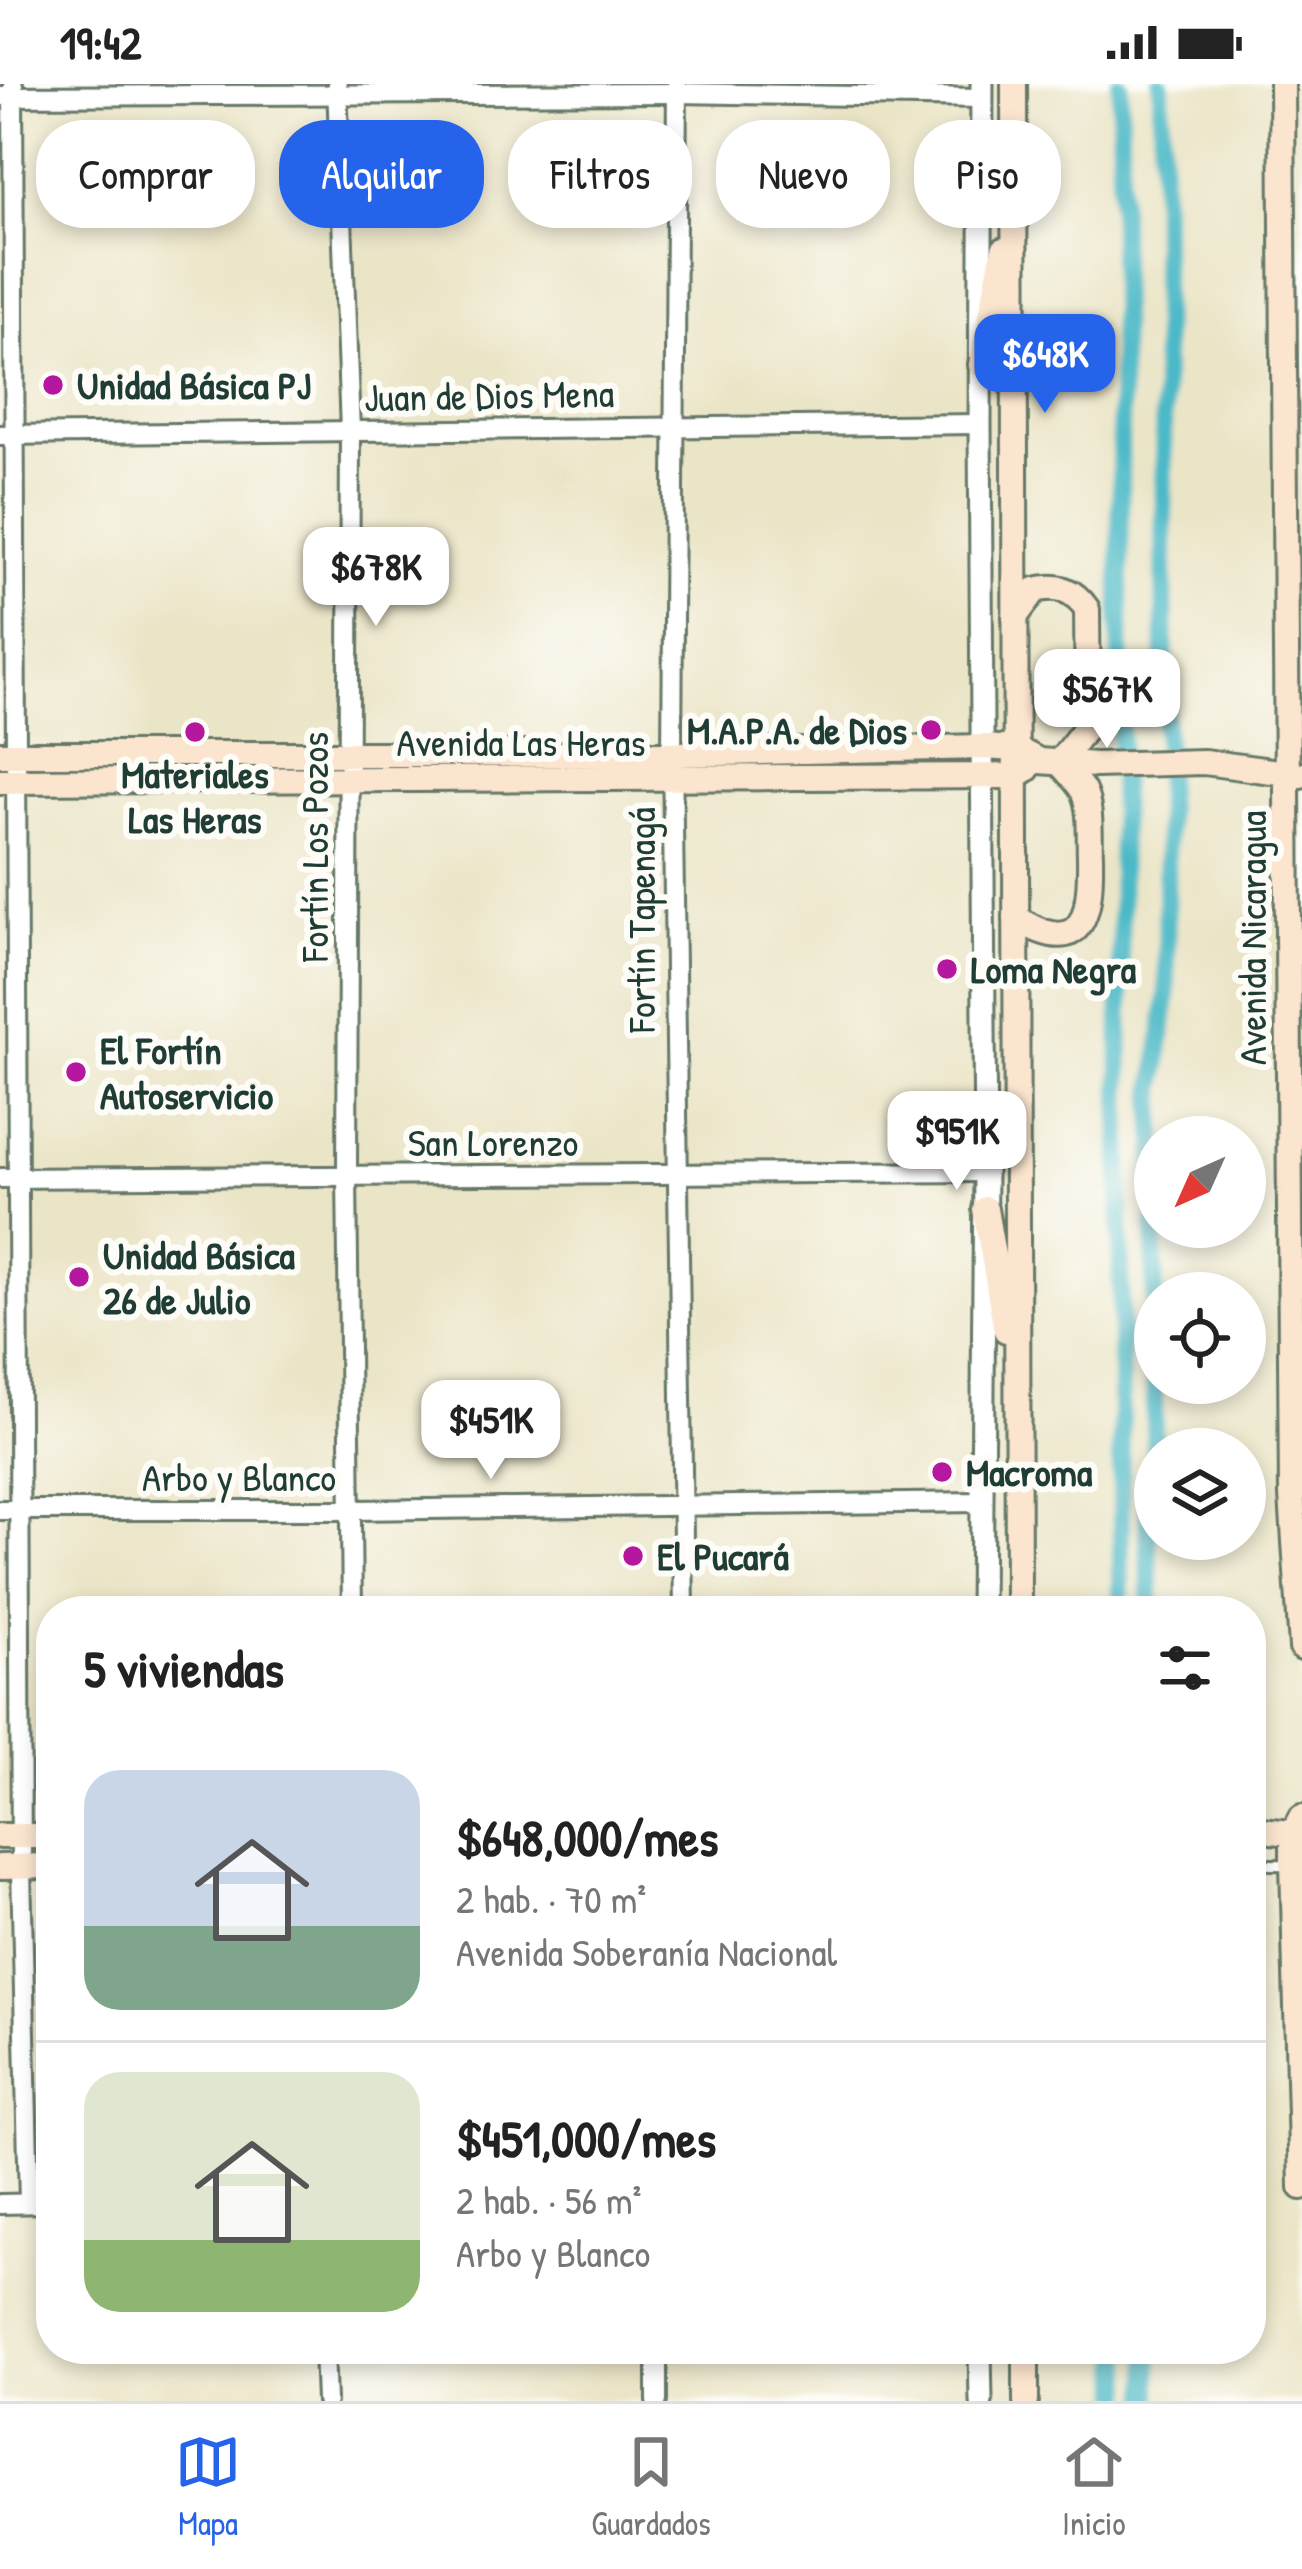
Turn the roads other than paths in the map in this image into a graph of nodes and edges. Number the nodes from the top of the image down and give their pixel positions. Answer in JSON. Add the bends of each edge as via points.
{"nodes":[{"id":1,"x":1014,"y":84,"type":"edge"},
{"id":2,"x":1282,"y":84,"type":"edge"},
{"id":3,"x":677,"y":89,"type":"edge"},
{"id":4,"x":824,"y":89,"type":"edge"},
{"id":5,"x":337,"y":90,"type":"edge"},
{"id":6,"x":982,"y":91,"type":"edge"},
{"id":7,"x":8,"y":92,"type":"edge"},
{"id":8,"x":1292,"y":112,"type":"edge"},
{"id":9,"x":1014,"y":120,"type":"edge"},
{"id":10,"x":1008,"y":228,"type":"edge"},
{"id":11,"x":1014,"y":228,"type":"edge"},
{"id":12,"x":981,"y":365,"type":"junction"},
{"id":13,"x":675,"y":424,"type":"junction"},
{"id":14,"x":980,"y":424,"type":"junction"},
{"id":15,"x":350,"y":431,"type":"junction"},
{"id":16,"x":7,"y":435,"type":"edge"},
{"id":17,"x":1293,"y":442,"type":"edge"},
{"id":18,"x":1015,"y":617,"type":"junction"},
{"id":19,"x":1294,"y":657,"type":"edge"},
{"id":20,"x":982,"y":747,"type":"junction"},
{"id":21,"x":9,"y":754,"type":"edge"},
{"id":22,"x":1038,"y":757,"type":"junction"},
{"id":23,"x":673,"y":765,"type":"junction"},
{"id":24,"x":347,"y":767,"type":"junction"},
{"id":25,"x":1295,"y":775,"type":"edge"},
{"id":26,"x":982,"y":776,"type":"junction"},
{"id":27,"x":1016,"y":776,"type":"junction"},
{"id":28,"x":9,"y":781,"type":"edge"},
{"id":29,"x":1016,"y":918,"type":"junction"},
{"id":30,"x":1294,"y":969,"type":"edge"},
{"id":31,"x":985,"y":1172,"type":"junction"},
{"id":32,"x":1296,"y":1173,"type":"edge"},
{"id":33,"x":346,"y":1174,"type":"junction"},
{"id":34,"x":676,"y":1176,"type":"junction"},
{"id":35,"x":10,"y":1178,"type":"edge"},
{"id":36,"x":985,"y":1208,"type":"junction"},
{"id":37,"x":1018,"y":1396,"type":"junction"},
{"id":38,"x":1297,"y":1496,"type":"edge"},
{"id":39,"x":982,"y":1502,"type":"junction"},
{"id":40,"x":684,"y":1507,"type":"junction"},
{"id":41,"x":0,"y":1510,"type":"edge"},
{"id":42,"x":21,"y":1510,"type":"junction"},
{"id":43,"x":352,"y":1510,"type":"junction"},
{"id":44,"x":352,"y":1596,"type":"edge"},
{"id":45,"x":684,"y":1596,"type":"edge"},
{"id":46,"x":981,"y":1596,"type":"edge"},
{"id":47,"x":1018,"y":1596,"type":"edge"},
{"id":48,"x":1302,"y":1648,"type":"edge"},
{"id":49,"x":1266,"y":1828,"type":"edge"},
{"id":50,"x":1299,"y":1828,"type":"edge"},
{"id":51,"x":11,"y":1836,"type":"edge"},
{"id":52,"x":1266,"y":1864,"type":"edge"},
{"id":53,"x":1297,"y":1865,"type":"edge"},
{"id":54,"x":11,"y":1867,"type":"edge"},
{"id":55,"x":1302,"y":2188,"type":"edge"},
{"id":56,"x":29,"y":2203,"type":"junction"},
{"id":57,"x":36,"y":2203,"type":"edge"},
{"id":58,"x":0,"y":2204,"type":"edge"},
{"id":59,"x":325,"y":2364,"type":"edge"},
{"id":60,"x":657,"y":2364,"type":"edge"},
{"id":61,"x":980,"y":2364,"type":"edge"},
{"id":62,"x":1026,"y":2364,"type":"edge"},
{"id":63,"x":326,"y":2401,"type":"edge"},
{"id":64,"x":657,"y":2401,"type":"edge"},
{"id":65,"x":981,"y":2401,"type":"edge"},
{"id":66,"x":1026,"y":2401,"type":"edge"}],
"edges":[{"from":1,"to":9,"type":"main road"},
{"from":2,"to":8,"type":"main road","name":"Avenida Nicaragua"},
{"from":3,"to":4,"type":"street"},
{"from":3,"to":5,"type":"street"},
{"from":3,"to":13,"type":"street","name":"Fortín Tapenagá"},
{"from":4,"to":6,"type":"street"},
{"from":5,"to":7,"type":"street"},
{"from":5,"to":15,"type":"street","name":"Fortín Los Pozos"},
{"from":6,"to":12,"type":"street"},
{"from":7,"to":16,"type":"street"},
{"from":8,"to":17,"type":"main road","name":"Avenida Nicaragua"},
{"from":10,"to":12,"type":"main road"},
{"from":11,"to":18,"type":"main road"},
{"from":12,"to":14,"type":"street"},
{"from":13,"to":14,"type":"street","name":"Juan de Dios Mena"},
{"from":13,"to":15,"type":"street","name":"Juan de Dios Mena"},
{"from":13,"to":23,"type":"street","name":"Fortín Tapenagá"},
{"from":14,"to":20,"type":"street"},
{"from":15,"to":16,"type":"street","name":"Juan de Dios Mena"},
{"from":15,"to":24,"type":"street","name":"Fortín Los Pozos"},
{"from":16,"to":21,"type":"street"},
{"from":17,"to":19,"type":"main road","name":"Avenida Nicaragua"},
{"from":18,"to":22,"type":"main road"},
{"from":18,"to":22,"type":"main road","via":[[1035,590],[1050,586],[1077,595],[1087,609],[1088,725]]},
{"from":19,"to":25,"type":"main road","name":"Avenida Nicaragua"},
{"from":20,"to":22,"type":"main road","name":"Avenida Las Heras"},
{"from":20,"to":23,"type":"main road","name":"Avenida Las Heras"},
{"from":20,"to":26,"type":"street"},
{"from":21,"to":24,"type":"main road","name":"Avenida Las Heras"},
{"from":21,"to":28,"type":"street"},
{"from":22,"to":25,"type":"main road","name":"Avenida Las Heras","via":[[1095,765],[1204,762]]},
{"from":22,"to":27,"type":"main road"},
{"from":22,"to":29,"type":"main road","via":[[1081,788],[1091,893],[1077,928],[1058,936]]},
{"from":23,"to":24,"type":"main road","name":"Avenida Las Heras"},
{"from":23,"to":26,"type":"main road","name":"Avenida Las Heras"},
{"from":23,"to":34,"type":"street","name":"Fortín Tapenagá"},
{"from":24,"to":28,"type":"main road","name":"Avenida Las Heras"},
{"from":24,"to":33,"type":"street","name":"Fortín Los Pozos"},
{"from":25,"to":30,"type":"main road","name":"Avenida Nicaragua"},
{"from":26,"to":27,"type":"main road","name":"Avenida Las Heras"},
{"from":26,"to":31,"type":"street"},
{"from":27,"to":29,"type":"main road"},
{"from":28,"to":35,"type":"street"},
{"from":29,"to":37,"type":"main road"},
{"from":30,"to":32,"type":"main road","name":"Avenida Nicaragua"},
{"from":31,"to":34,"type":"street","name":"San Lorenzo"},
{"from":31,"to":36,"type":"street"},
{"from":32,"to":38,"type":"main road","name":"Avenida Nicaragua"},
{"from":33,"to":34,"type":"street","name":"San Lorenzo"},
{"from":33,"to":35,"type":"street","name":"San Lorenzo"},
{"from":33,"to":43,"type":"street","name":"Fortín Los Pozos"},
{"from":34,"to":40,"type":"street","name":"Fortín Tapenagá"},
{"from":35,"to":42,"type":"street"},
{"from":36,"to":37,"type":"main road"},
{"from":36,"to":39,"type":"street"},
{"from":37,"to":47,"type":"main road"},
{"from":38,"to":48,"type":"main road","name":"Avenida Nicaragua"},
{"from":39,"to":40,"type":"street","name":"Arbo y Blanco"},
{"from":39,"to":46,"type":"street"},
{"from":40,"to":43,"type":"street","name":"Arbo y Blanco"},
{"from":40,"to":45,"type":"street","name":"Fortín Tapenagá"},
{"from":41,"to":42,"type":"street","name":"Arbo y Blanco"},
{"from":42,"to":43,"type":"street","name":"Arbo y Blanco"},
{"from":42,"to":51,"type":"street"},
{"from":43,"to":44,"type":"street","name":"Fortín Los Pozos"},
{"from":49,"to":50,"type":"main road"},
{"from":50,"to":53,"type":"main road"},
{"from":51,"to":54,"type":"street"},
{"from":52,"to":53,"type":"lane"},
{"from":53,"to":55,"type":"main road"},
{"from":54,"to":56,"type":"street"},
{"from":56,"to":57,"type":"street"},
{"from":56,"to":58,"type":"street"},
{"from":59,"to":63,"type":"street"},
{"from":60,"to":64,"type":"street"},
{"from":61,"to":65,"type":"street"},
{"from":62,"to":66,"type":"main road"}]}
